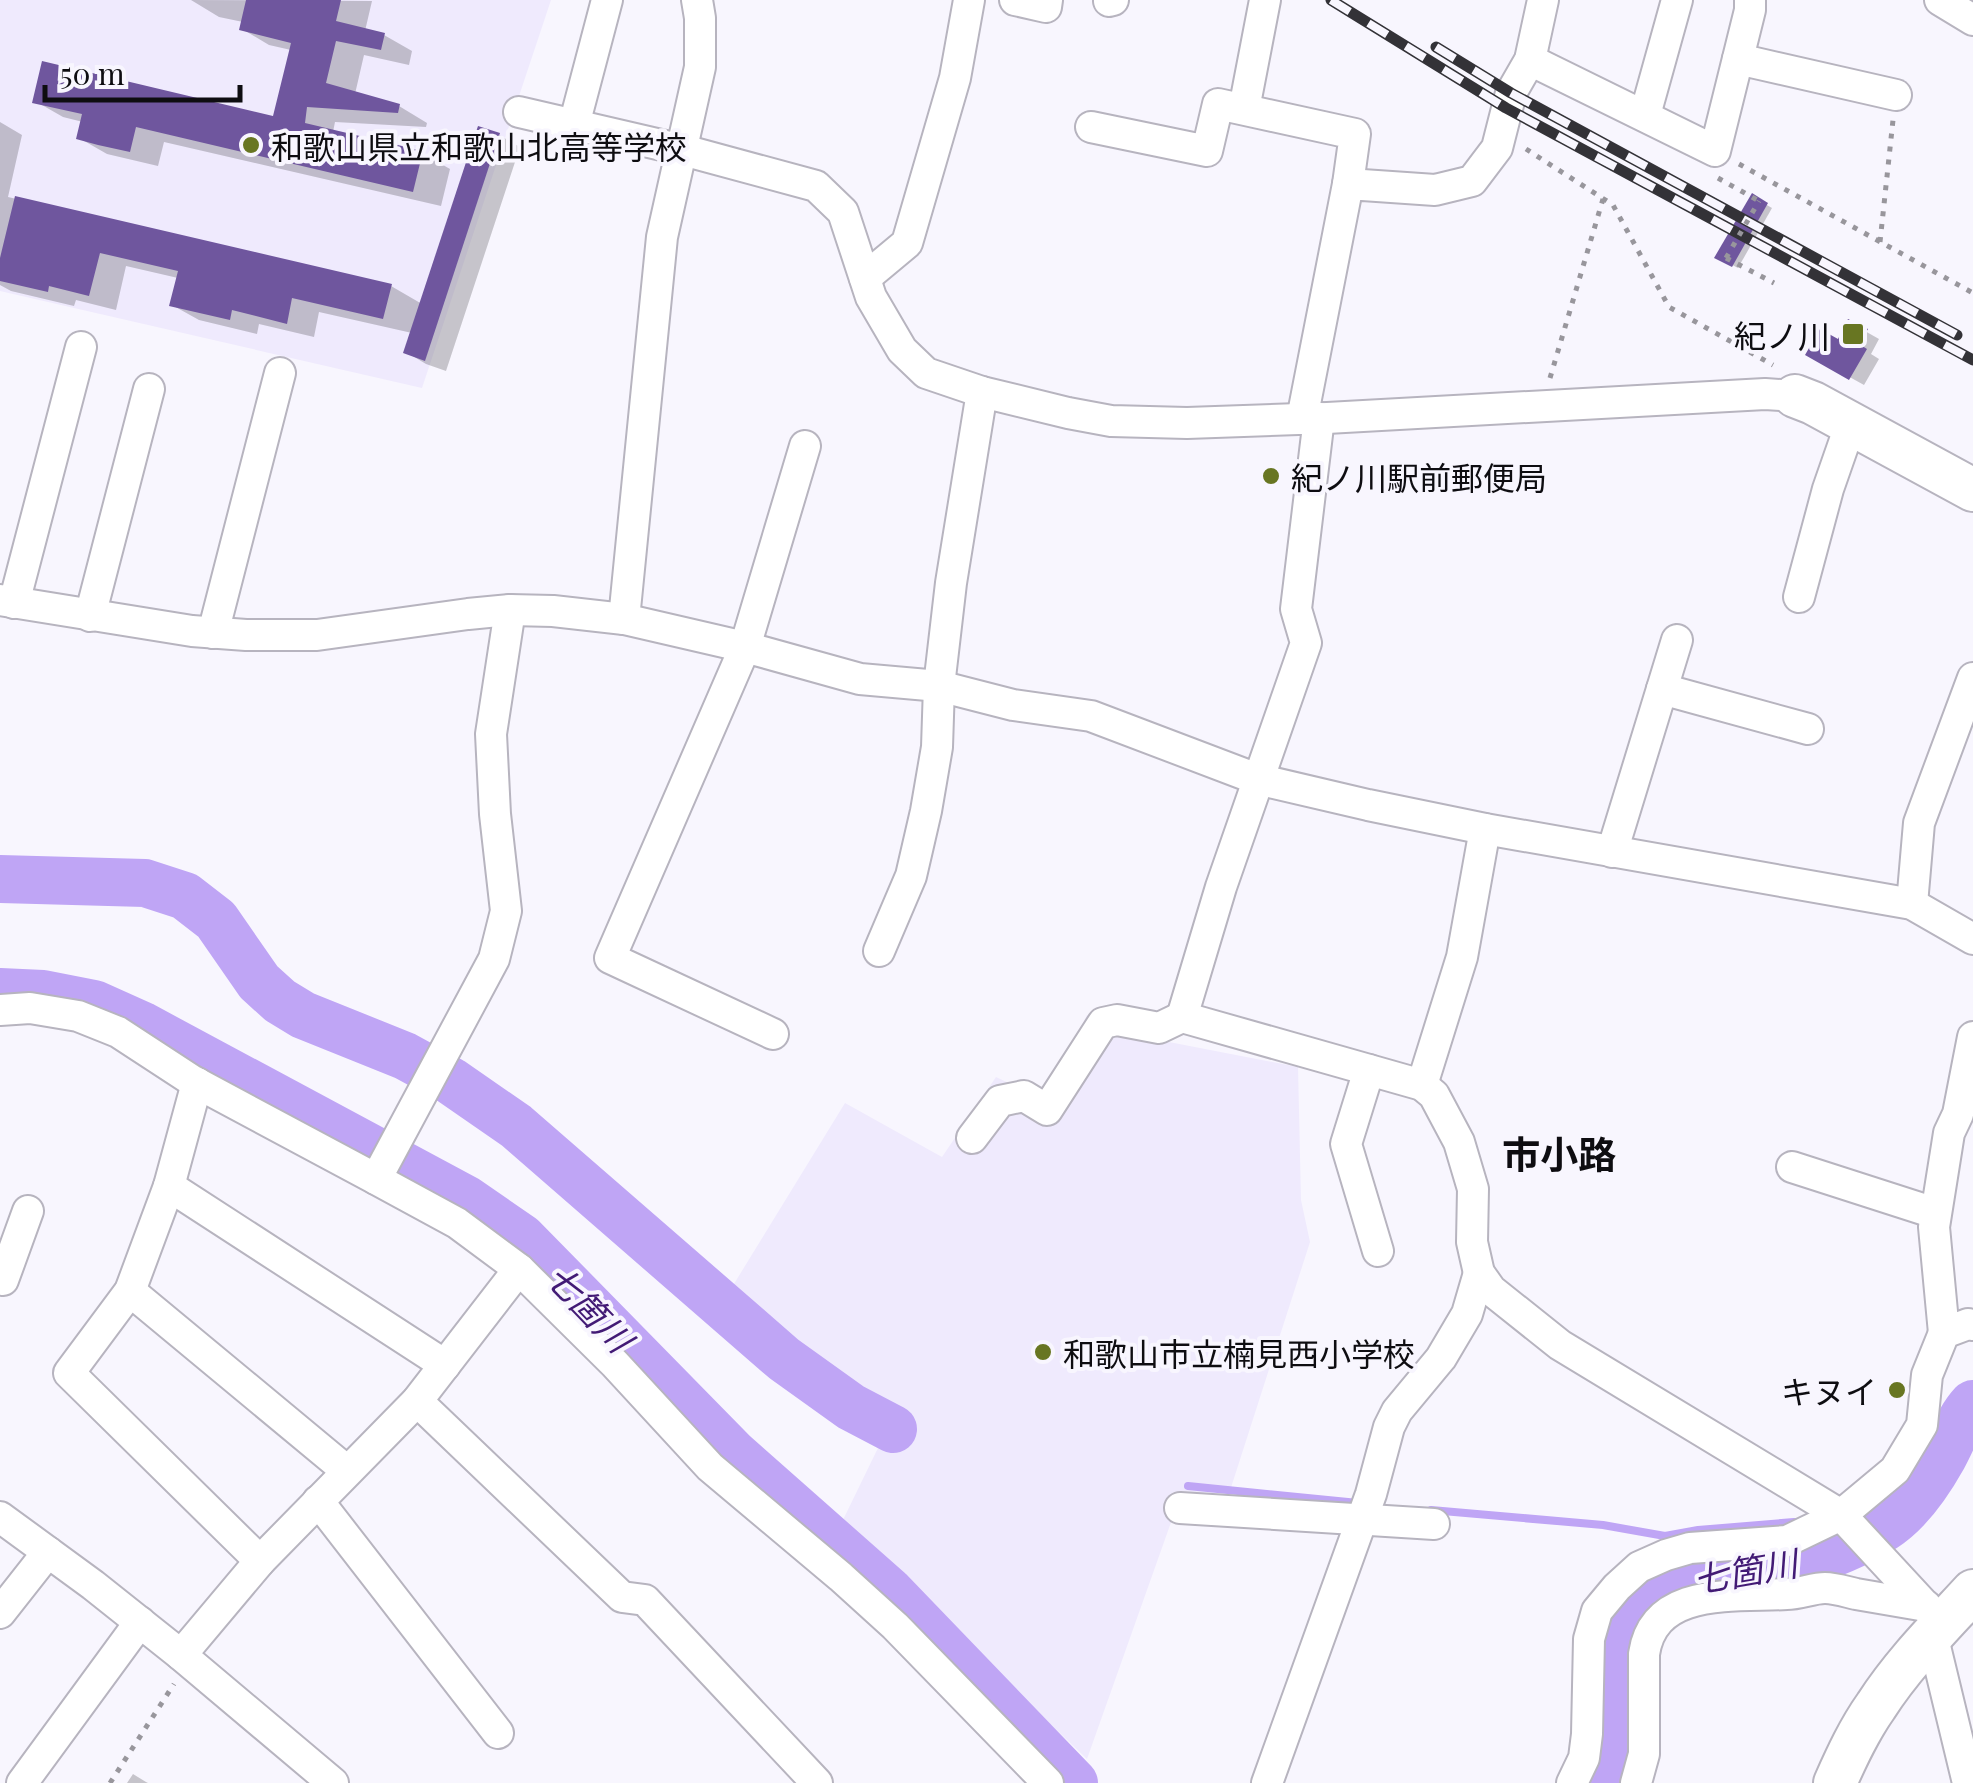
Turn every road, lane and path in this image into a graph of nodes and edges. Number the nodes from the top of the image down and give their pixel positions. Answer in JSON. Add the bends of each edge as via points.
{"nodes":[{"id":1,"x":607,"y":0,"type":"edge"},
{"id":2,"x":697,"y":0,"type":"edge"},
{"id":3,"x":969,"y":0,"type":"edge"},
{"id":4,"x":1015,"y":0,"type":"edge"},
{"id":5,"x":1047,"y":0,"type":"edge"},
{"id":6,"x":1265,"y":0,"type":"edge"},
{"id":7,"x":1543,"y":0,"type":"edge"},
{"id":8,"x":1677,"y":0,"type":"edge"},
{"id":9,"x":1750,"y":0,"type":"edge"},
{"id":10,"x":1940,"y":0,"type":"edge"},
{"id":11,"x":1973,"y":20,"type":"edge"},
{"id":12,"x":1738,"y":59,"type":"junction"},
{"id":13,"x":1530,"y":60,"type":"junction"},
{"id":14,"x":1896,"y":95,"type":"joint"},
{"id":15,"x":1244,"y":110,"type":"junction"},
{"id":16,"x":519,"y":112,"type":"dead end"},
{"id":17,"x":1645,"y":115,"type":"junction"},
{"id":18,"x":574,"y":125,"type":"junction"},
{"id":19,"x":1090,"y":127,"type":"dead end"},
{"id":20,"x":1501,"y":131,"type":"junction"},
{"id":21,"x":684,"y":150,"type":"junction"},
{"id":22,"x":1713,"y":162,"type":"junction"},
{"id":23,"x":1348,"y":184,"type":"junction"},
{"id":24,"x":1603,"y":199,"type":"junction"},
{"id":25,"x":1880,"y":242,"type":"junction"},
{"id":26,"x":865,"y":278,"type":"junction"},
{"id":27,"x":1774,"y":283,"type":"dead end"},
{"id":28,"x":1973,"y":293,"type":"edge"},
{"id":29,"x":81,"y":347,"type":"dead end"},
{"id":30,"x":280,"y":373,"type":"dead end"},
{"id":31,"x":149,"y":389,"type":"dead end"},
{"id":32,"x":982,"y":392,"type":"junction"},
{"id":33,"x":1795,"y":396,"type":"junction"},
{"id":34,"x":1541,"y":407,"type":"junction"},
{"id":35,"x":1310,"y":419,"type":"junction"},
{"id":36,"x":1851,"y":424,"type":"junction"},
{"id":37,"x":805,"y":446,"type":"dead end"},
{"id":38,"x":1973,"y":490,"type":"edge"},
{"id":39,"x":1800,"y":597,"type":"dead end"},
{"id":40,"x":7,"y":601,"type":"edge"},
{"id":41,"x":510,"y":610,"type":"junction"},
{"id":42,"x":90,"y":616,"type":"junction"},
{"id":43,"x":624,"y":619,"type":"junction"},
{"id":44,"x":213,"y":633,"type":"junction"},
{"id":45,"x":1678,"y":640,"type":"dead end"},
{"id":46,"x":746,"y":647,"type":"junction"},
{"id":47,"x":1973,"y":678,"type":"edge"},
{"id":48,"x":939,"y":686,"type":"junction"},
{"id":49,"x":1662,"y":689,"type":"junction"},
{"id":50,"x":1808,"y":729,"type":"dead end"},
{"id":51,"x":1258,"y":779,"type":"junction"},
{"id":52,"x":1484,"y":830,"type":"junction"},
{"id":53,"x":1612,"y":852,"type":"junction"},
{"id":54,"x":1912,"y":904,"type":"junction"},
{"id":55,"x":1973,"y":939,"type":"edge"},
{"id":56,"x":879,"y":950,"type":"dead end"},
{"id":57,"x":0,"y":1010,"type":"edge"},
{"id":58,"x":1182,"y":1017,"type":"junction"},
{"id":59,"x":773,"y":1034,"type":"dead end"},
{"id":60,"x":1973,"y":1037,"type":"edge"},
{"id":61,"x":1369,"y":1070,"type":"junction"},
{"id":62,"x":197,"y":1082,"type":"junction"},
{"id":63,"x":1422,"y":1085,"type":"junction"},
{"id":64,"x":972,"y":1138,"type":"dead end"},
{"id":65,"x":383,"y":1166,"type":"junction"},
{"id":66,"x":1792,"y":1167,"type":"dead end"},
{"id":67,"x":169,"y":1186,"type":"junction"},
{"id":68,"x":28,"y":1211,"type":"dead end"},
{"id":69,"x":1935,"y":1213,"type":"junction"},
{"id":70,"x":1378,"y":1252,"type":"dead end"},
{"id":71,"x":519,"y":1268,"type":"junction"},
{"id":72,"x":1479,"y":1273,"type":"junction"},
{"id":73,"x":11,"y":1283,"type":"edge"},
{"id":74,"x":130,"y":1291,"type":"junction"},
{"id":75,"x":1959,"y":1329,"type":"edge"},
{"id":76,"x":445,"y":1365,"type":"junction"},
{"id":77,"x":417,"y":1401,"type":"junction"},
{"id":78,"x":348,"y":1471,"type":"junction"},
{"id":79,"x":318,"y":1502,"type":"junction"},
{"id":80,"x":1180,"y":1508,"type":"dead end"},
{"id":81,"x":1365,"y":1510,"type":"junction"},
{"id":82,"x":0,"y":1517,"type":"edge"},
{"id":83,"x":1845,"y":1518,"type":"junction"},
{"id":84,"x":1434,"y":1524,"type":"dead end"},
{"id":85,"x":48,"y":1552,"type":"junction"},
{"id":86,"x":260,"y":1561,"type":"junction"},
{"id":87,"x":0,"y":1613,"type":"edge"},
{"id":88,"x":1949,"y":1617,"type":"edge"},
{"id":89,"x":140,"y":1622,"type":"junction"},
{"id":90,"x":188,"y":1661,"type":"junction"},
{"id":91,"x":498,"y":1733,"type":"dead end"},
{"id":92,"x":22,"y":1783,"type":"edge"},
{"id":93,"x":110,"y":1783,"type":"edge"},
{"id":94,"x":333,"y":1783,"type":"edge"},
{"id":95,"x":817,"y":1783,"type":"edge"},
{"id":96,"x":1048,"y":1783,"type":"edge"},
{"id":97,"x":1267,"y":1783,"type":"edge"},
{"id":98,"x":1572,"y":1783,"type":"edge"},
{"id":99,"x":1636,"y":1783,"type":"edge"},
{"id":100,"x":1835,"y":1783,"type":"edge"},
{"id":101,"x":1968,"y":1783,"type":"edge"}],
"edges":[{"from":1,"to":18,"type":"street"},
{"from":2,"to":21,"type":"street","via":[[700,67]]},
{"from":3,"to":26,"type":"street","via":[[955,78],[906,244]]},
{"from":4,"to":5,"type":"street","via":[[1046,7]]},
{"from":6,"to":15,"type":"street"},
{"from":7,"to":13,"type":"street"},
{"from":8,"to":17,"type":"street"},
{"from":9,"to":12,"type":"street"},
{"from":10,"to":11,"type":"street"},
{"from":12,"to":14,"type":"street"},
{"from":12,"to":22,"type":"street"},
{"from":13,"to":17,"type":"street"},
{"from":13,"to":20,"type":"street","via":[[1511,93]]},
{"from":14,"to":25,"type":"path"},
{"from":15,"to":19,"type":"street","via":[[1218,104],[1207,151]]},
{"from":15,"to":23,"type":"street","via":[[1355,134]]},
{"from":16,"to":18,"type":"street"},
{"from":17,"to":22,"type":"street"},
{"from":18,"to":21,"type":"street"},
{"from":20,"to":23,"type":"street","via":[[1497,148],[1472,181],[1435,190]]},
{"from":20,"to":24,"type":"path"},
{"from":21,"to":26,"type":"street","via":[[816,186],[843,212]]},
{"from":21,"to":43,"type":"street","via":[[662,238]]},
{"from":22,"to":25,"type":"path"},
{"from":22,"to":27,"type":"path","bridge":true,"via":[[1759,200],[1726,258]]},
{"from":23,"to":35,"type":"street"},
{"from":24,"to":33,"type":"path","via":[[1669,307],[1800,380]]},
{"from":24,"to":34,"type":"path"},
{"from":25,"to":28,"type":"path"},
{"from":26,"to":32,"type":"street","via":[[914,362],[926,373]]},
{"from":29,"to":40,"type":"street"},
{"from":30,"to":44,"type":"street"},
{"from":31,"to":42,"type":"street"},
{"from":32,"to":35,"type":"street","via":[[1111,421]]},
{"from":32,"to":48,"type":"street"},
{"from":33,"to":34,"type":"street"},
{"from":33,"to":36,"type":"main road"},
{"from":34,"to":35,"type":"street"},
{"from":35,"to":51,"type":"street","via":[[1296,609],[1306,643]]},
{"from":36,"to":38,"type":"main road"},
{"from":36,"to":39,"type":"street"},
{"from":37,"to":46,"type":"street"},
{"from":40,"to":42,"type":"street"},
{"from":41,"to":43,"type":"street"},
{"from":41,"to":44,"type":"street","via":[[317,635]]},
{"from":41,"to":65,"type":"street","via":[[491,734],[506,910],[494,959]]},
{"from":42,"to":44,"type":"street"},
{"from":43,"to":46,"type":"street"},
{"from":45,"to":49,"type":"street"},
{"from":46,"to":48,"type":"street","via":[[860,679]]},
{"from":46,"to":59,"type":"street","via":[[610,958]]},
{"from":47,"to":54,"type":"street","via":[[1919,823]]},
{"from":48,"to":51,"type":"street","via":[[1092,716]]},
{"from":48,"to":56,"type":"street","via":[[937,747],[915,860]]},
{"from":49,"to":50,"type":"street"},
{"from":49,"to":53,"type":"street"},
{"from":51,"to":52,"type":"street"},
{"from":51,"to":58,"type":"street"},
{"from":52,"to":53,"type":"street"},
{"from":52,"to":63,"type":"street","via":[[1462,957]]},
{"from":53,"to":54,"type":"street"},
{"from":54,"to":55,"type":"street"},
{"from":57,"to":62,"type":"street","via":[[78,1016],[118,1032]]},
{"from":58,"to":61,"type":"street"},
{"from":58,"to":64,"type":"street","via":[[1159,1028],[1103,1023],[1047,1110],[1024,1096],[1000,1101]]},
{"from":60,"to":69,"type":"street"},
{"from":61,"to":63,"type":"street"},
{"from":61,"to":70,"type":"street","via":[[1346,1144]]},
{"from":62,"to":65,"type":"street"},
{"from":62,"to":67,"type":"street"},
{"from":63,"to":72,"type":"street","via":[[1434,1094],[1464,1158]]},
{"from":65,"to":71,"type":"street"},
{"from":66,"to":69,"type":"street"},
{"from":67,"to":74,"type":"street"},
{"from":67,"to":76,"type":"street"},
{"from":68,"to":73,"type":"street"},
{"from":69,"to":75,"type":"street"},
{"from":71,"to":76,"type":"street"},
{"from":71,"to":96,"type":"street","via":[[710,1468],[896,1626]]},
{"from":72,"to":81,"type":"street","via":[[1467,1314],[1442,1358],[1389,1427]]},
{"from":72,"to":83,"type":"street","via":[[1560,1344]]},
{"from":74,"to":78,"type":"street"},
{"from":74,"to":86,"type":"street","via":[[69,1373]]},
{"from":75,"to":83,"type":"street","via":[[1927,1375],[1922,1425],[1894,1470]]},
{"from":76,"to":77,"type":"street"},
{"from":77,"to":78,"type":"street"},
{"from":77,"to":95,"type":"street","via":[[622,1597],[646,1600]]},
{"from":78,"to":79,"type":"street"},
{"from":79,"to":86,"type":"street"},
{"from":79,"to":91,"type":"street"},
{"from":80,"to":81,"type":"street"},
{"from":81,"to":84,"type":"street"},
{"from":81,"to":97,"type":"street"},
{"from":82,"to":85,"type":"street"},
{"from":83,"to":88,"type":"street"},
{"from":83,"to":98,"type":"street","via":[[1786,1541],[1666,1555],[1617,1587],[1596,1611],[1588,1639],[1587,1734]]},
{"from":85,"to":87,"type":"street"},
{"from":85,"to":89,"type":"street"},
{"from":86,"to":90,"type":"street"},
{"from":88,"to":99,"type":"street","via":[[1825,1588],[1686,1602],[1666,1612],[1646,1640],[1644,1754]]},
{"from":88,"to":100,"type":"main road","via":[[1876,1704]]},
{"from":88,"to":101,"type":"street"},
{"from":89,"to":90,"type":"street"},
{"from":89,"to":92,"type":"street"},
{"from":90,"to":93,"type":"path"},
{"from":90,"to":94,"type":"street"}]}
